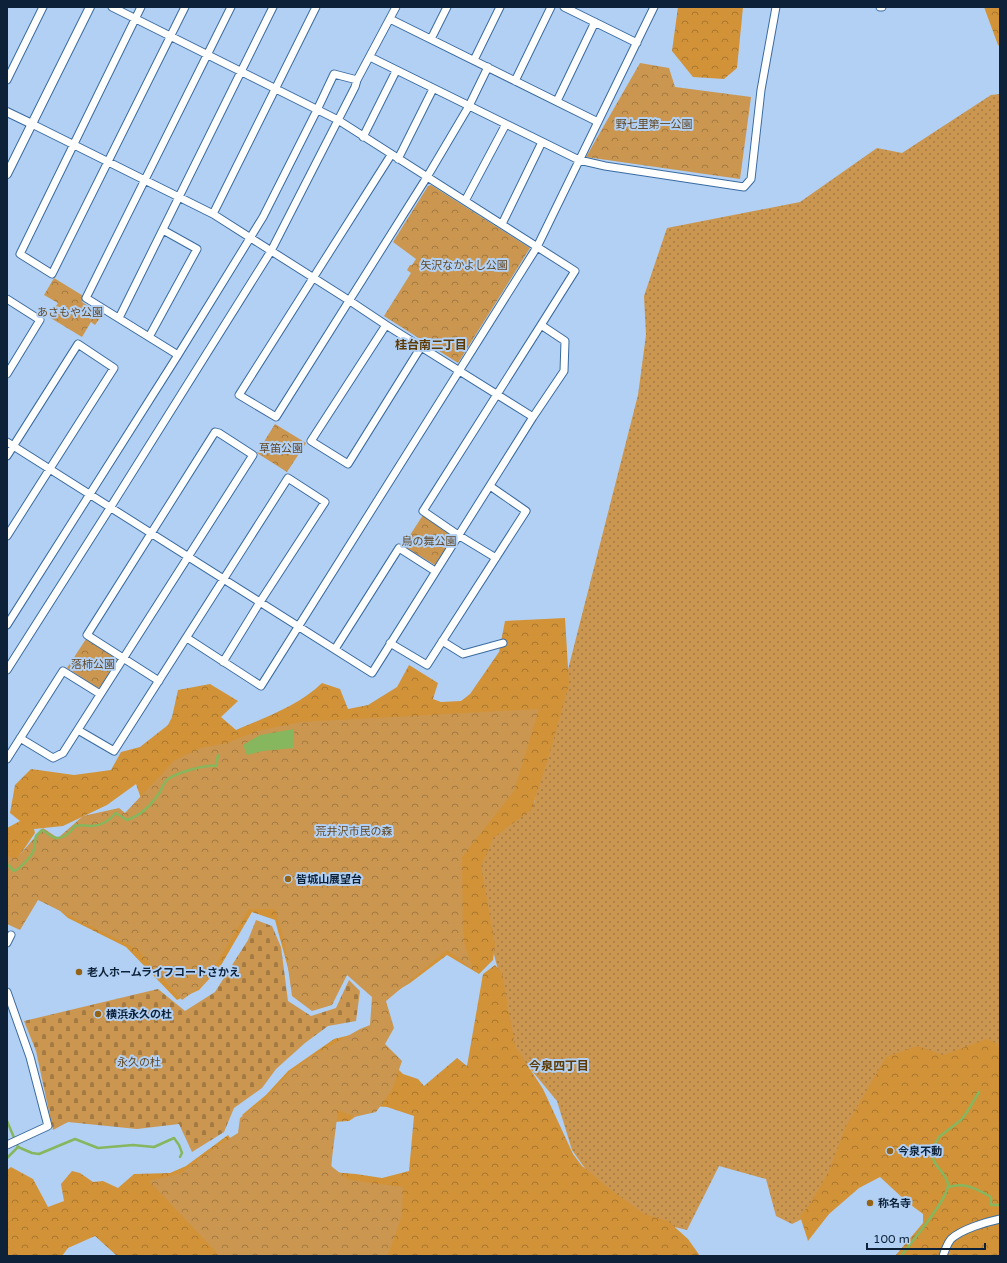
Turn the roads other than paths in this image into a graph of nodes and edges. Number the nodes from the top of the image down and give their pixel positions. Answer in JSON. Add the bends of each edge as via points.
{"nodes":[{"id":1,"x":43,"y":7,"type":"edge"},
{"id":2,"x":90,"y":7,"type":"edge"},
{"id":3,"x":112,"y":7,"type":"edge"},
{"id":4,"x":142,"y":7,"type":"edge"},
{"id":5,"x":185,"y":7,"type":"edge"},
{"id":6,"x":231,"y":7,"type":"edge"},
{"id":7,"x":273,"y":7,"type":"edge"},
{"id":8,"x":316,"y":7,"type":"edge"},
{"id":9,"x":396,"y":7,"type":"edge"},
{"id":10,"x":447,"y":7,"type":"edge"},
{"id":11,"x":500,"y":7,"type":"edge"},
{"id":12,"x":551,"y":7,"type":"edge"},
{"id":13,"x":564,"y":7,"type":"edge"},
{"id":14,"x":654,"y":7,"type":"edge"},
{"id":15,"x":776,"y":7,"type":"edge"},
{"id":16,"x":136,"y":18,"type":"junction"},
{"id":17,"x":390,"y":19,"type":"junction"},
{"id":18,"x":595,"y":22,"type":"junction"},
{"id":19,"x":170,"y":36,"type":"junction"},
{"id":20,"x":431,"y":39,"type":"junction"},
{"id":21,"x":637,"y":43,"type":"junction"},
{"id":22,"x":207,"y":54,"type":"junction"},
{"id":23,"x":370,"y":57,"type":"junction"},
{"id":24,"x":474,"y":60,"type":"junction"},
{"id":25,"x":488,"y":67,"type":"junction"},
{"id":26,"x":241,"y":71,"type":"junction"},
{"id":27,"x":396,"y":71,"type":"junction"},
{"id":28,"x":7,"y":80,"type":"edge"},
{"id":29,"x":357,"y":80,"type":"junction"},
{"id":30,"x":515,"y":81,"type":"junction"},
{"id":31,"x":276,"y":88,"type":"junction"},
{"id":32,"x":433,"y":89,"type":"junction"},
{"id":33,"x":557,"y":101,"type":"junction"},
{"id":34,"x":469,"y":106,"type":"junction"},
{"id":35,"x":317,"y":110,"type":"junction"},
{"id":36,"x":7,"y":112,"type":"edge"},
{"id":37,"x":338,"y":120,"type":"junction"},
{"id":38,"x":598,"y":122,"type":"junction"},
{"id":39,"x":32,"y":124,"type":"junction"},
{"id":40,"x":506,"y":124,"type":"junction"},
{"id":41,"x":363,"y":137,"type":"junction"},
{"id":42,"x":542,"y":142,"type":"junction"},
{"id":43,"x":72,"y":145,"type":"junction"},
{"id":44,"x":391,"y":155,"type":"junction"},
{"id":45,"x":398,"y":159,"type":"junction"},
{"id":46,"x":579,"y":160,"type":"junction"},
{"id":47,"x":108,"y":162,"type":"junction"},
{"id":48,"x":7,"y":174,"type":"edge"},
{"id":49,"x":427,"y":177,"type":"junction"},
{"id":50,"x":144,"y":180,"type":"junction"},
{"id":51,"x":178,"y":197,"type":"junction"},
{"id":52,"x":465,"y":201,"type":"junction"},
{"id":53,"x":213,"y":214,"type":"junction"},
{"id":54,"x":502,"y":224,"type":"junction"},
{"id":55,"x":163,"y":230,"type":"junction"},
{"id":56,"x":250,"y":238,"type":"junction"},
{"id":57,"x":537,"y":247,"type":"junction"},
{"id":58,"x":271,"y":251,"type":"junction"},
{"id":59,"x":313,"y":279,"type":"junction"},
{"id":60,"x":7,"y":299,"type":"edge"},
{"id":61,"x":350,"y":301,"type":"junction"},
{"id":62,"x":119,"y":318,"type":"junction"},
{"id":63,"x":386,"y":325,"type":"junction"},
{"id":64,"x":541,"y":325,"type":"junction"},
{"id":65,"x":149,"y":337,"type":"junction"},
{"id":66,"x":421,"y":347,"type":"junction"},
{"id":67,"x":178,"y":355,"type":"junction"},
{"id":68,"x":460,"y":371,"type":"junction"},
{"id":69,"x":7,"y":374,"type":"edge"},
{"id":70,"x":496,"y":394,"type":"junction"},
{"id":71,"x":534,"y":417,"type":"junction"},
{"id":72,"x":10,"y":444,"type":"edge"},
{"id":73,"x":7,"y":456,"type":"edge"},
{"id":74,"x":50,"y":469,"type":"junction"},
{"id":75,"x":490,"y":486,"type":"junction"},
{"id":76,"x":90,"y":494,"type":"junction"},
{"id":77,"x":110,"y":508,"type":"junction"},
{"id":78,"x":151,"y":533,"type":"junction"},
{"id":79,"x":458,"y":535,"type":"junction"},
{"id":80,"x":7,"y":536,"type":"edge"},
{"id":81,"x":187,"y":556,"type":"junction"},
{"id":82,"x":496,"y":558,"type":"junction"},
{"id":83,"x":436,"y":571,"type":"junction"},
{"id":84,"x":224,"y":579,"type":"junction"},
{"id":85,"x":260,"y":602,"type":"junction"},
{"id":86,"x":7,"y":625,"type":"edge"},
{"id":87,"x":298,"y":626,"type":"junction"},
{"id":88,"x":187,"y":638,"type":"junction"},
{"id":89,"x":442,"y":641,"type":"junction"},
{"id":90,"x":390,"y":643,"type":"junction"},
{"id":91,"x":503,"y":643,"type":"dead end"},
{"id":92,"x":335,"y":649,"type":"junction"},
{"id":93,"x":123,"y":657,"type":"junction"},
{"id":94,"x":223,"y":662,"type":"junction"},
{"id":95,"x":7,"y":670,"type":"edge"},
{"id":96,"x":159,"y":681,"type":"junction"},
{"id":97,"x":100,"y":694,"type":"junction"},
{"id":98,"x":78,"y":730,"type":"junction"},
{"id":99,"x":20,"y":738,"type":"junction"},
{"id":100,"x":7,"y":759,"type":"edge"},
{"id":101,"x":11,"y":935,"type":"dead end"},
{"id":102,"x":7,"y":943,"type":"edge"},
{"id":103,"x":7,"y":992,"type":"edge"},
{"id":104,"x":10,"y":1144,"type":"edge"},
{"id":105,"x":1000,"y":1219,"type":"edge"},
{"id":106,"x":943,"y":1256,"type":"edge"}],
"edges":[{"from":1,"to":28,"type":"street"},
{"from":2,"to":39,"type":"street"},
{"from":3,"to":16,"type":"street"},
{"from":4,"to":16,"type":"street"},
{"from":5,"to":19,"type":"street"},
{"from":6,"to":22,"type":"street"},
{"from":7,"to":26,"type":"street"},
{"from":8,"to":31,"type":"street"},
{"from":9,"to":17,"type":"street"},
{"from":10,"to":20,"type":"street"},
{"from":11,"to":24,"type":"street"},
{"from":12,"to":30,"type":"street"},
{"from":13,"to":18,"type":"street"},
{"from":14,"to":21,"type":"street"},
{"from":15,"to":46,"type":"street","via":[[761,90],[751,178],[744,187]]},
{"from":16,"to":19,"type":"street"},
{"from":16,"to":43,"type":"street"},
{"from":17,"to":20,"type":"street"},
{"from":17,"to":23,"type":"street"},
{"from":18,"to":21,"type":"street"},
{"from":18,"to":33,"type":"street"},
{"from":19,"to":22,"type":"street"},
{"from":19,"to":47,"type":"street"},
{"from":20,"to":24,"type":"street"},
{"from":21,"to":38,"type":"street"},
{"from":22,"to":26,"type":"street"},
{"from":22,"to":50,"type":"street"},
{"from":23,"to":27,"type":"street"},
{"from":23,"to":29,"type":"street"},
{"from":24,"to":25,"type":"street"},
{"from":25,"to":30,"type":"street"},
{"from":25,"to":34,"type":"street"},
{"from":26,"to":31,"type":"street"},
{"from":26,"to":51,"type":"street"},
{"from":27,"to":32,"type":"street"},
{"from":27,"to":41,"type":"street"},
{"from":29,"to":35,"type":"street","via":[[334,74]]},
{"from":29,"to":37,"type":"street"},
{"from":30,"to":33,"type":"street"},
{"from":31,"to":35,"type":"street"},
{"from":31,"to":53,"type":"street"},
{"from":32,"to":34,"type":"street"},
{"from":32,"to":45,"type":"street"},
{"from":33,"to":38,"type":"street"},
{"from":34,"to":40,"type":"street"},
{"from":34,"to":49,"type":"street"},
{"from":35,"to":37,"type":"street"},
{"from":35,"to":56,"type":"street"},
{"from":36,"to":39,"type":"street"},
{"from":37,"to":41,"type":"street"},
{"from":37,"to":58,"type":"street"},
{"from":38,"to":46,"type":"street"},
{"from":39,"to":43,"type":"street"},
{"from":39,"to":48,"type":"street"},
{"from":40,"to":42,"type":"street"},
{"from":40,"to":52,"type":"street"},
{"from":41,"to":44,"type":"street"},
{"from":42,"to":46,"type":"street"},
{"from":42,"to":54,"type":"street"},
{"from":43,"to":47,"type":"street"},
{"from":43,"to":47,"type":"street","via":[[20,254],[52,274]]},
{"from":44,"to":45,"type":"street"},
{"from":44,"to":59,"type":"street"},
{"from":45,"to":49,"type":"street"},
{"from":46,"to":57,"type":"street"},
{"from":47,"to":50,"type":"street"},
{"from":49,"to":52,"type":"street"},
{"from":49,"to":61,"type":"street"},
{"from":50,"to":51,"type":"street"},
{"from":50,"to":62,"type":"street","via":[[86,298]]},
{"from":51,"to":53,"type":"street"},
{"from":51,"to":55,"type":"street"},
{"from":52,"to":54,"type":"street"},
{"from":53,"to":56,"type":"street"},
{"from":54,"to":57,"type":"street"},
{"from":55,"to":62,"type":"street"},
{"from":55,"to":65,"type":"street","via":[[197,249]]},
{"from":56,"to":58,"type":"street"},
{"from":56,"to":67,"type":"street"},
{"from":57,"to":64,"type":"street","via":[[575,271]]},
{"from":57,"to":68,"type":"street"},
{"from":58,"to":59,"type":"street"},
{"from":58,"to":77,"type":"street"},
{"from":59,"to":61,"type":"street"},
{"from":59,"to":61,"type":"street","via":[[239,395],[276,417]]},
{"from":60,"to":69,"type":"street","via":[[40,320]]},
{"from":61,"to":63,"type":"street"},
{"from":62,"to":65,"type":"street"},
{"from":63,"to":66,"type":"street"},
{"from":63,"to":66,"type":"street","via":[[311,441],[348,464]]},
{"from":64,"to":70,"type":"street"},
{"from":64,"to":71,"type":"street","via":[[564,341],[564,371]]},
{"from":65,"to":67,"type":"street"},
{"from":66,"to":68,"type":"street"},
{"from":67,"to":76,"type":"street"},
{"from":68,"to":70,"type":"street"},
{"from":68,"to":87,"type":"street"},
{"from":70,"to":71,"type":"street"},
{"from":70,"to":79,"type":"street","via":[[423,511]]},
{"from":71,"to":75,"type":"street"},
{"from":72,"to":73,"type":"street"},
{"from":72,"to":74,"type":"street"},
{"from":72,"to":74,"type":"street","via":[[78,344],[114,368]]},
{"from":74,"to":76,"type":"street"},
{"from":74,"to":80,"type":"street"},
{"from":75,"to":79,"type":"street"},
{"from":75,"to":82,"type":"street","via":[[526,510]]},
{"from":76,"to":77,"type":"street"},
{"from":76,"to":86,"type":"street"},
{"from":77,"to":78,"type":"street"},
{"from":77,"to":95,"type":"street"},
{"from":78,"to":81,"type":"street"},
{"from":78,"to":81,"type":"street","via":[[215,432],[219,433],[252,455]]},
{"from":78,"to":93,"type":"street","via":[[87,635]]},
{"from":79,"to":82,"type":"street"},
{"from":79,"to":83,"type":"street"},
{"from":81,"to":84,"type":"street"},
{"from":81,"to":93,"type":"street"},
{"from":82,"to":89,"type":"street"},
{"from":83,"to":90,"type":"street"},
{"from":83,"to":92,"type":"street","via":[[399,548]]},
{"from":84,"to":85,"type":"street"},
{"from":84,"to":85,"type":"street","via":[[288,478],[325,502]]},
{"from":84,"to":88,"type":"street"},
{"from":85,"to":87,"type":"street"},
{"from":85,"to":94,"type":"street"},
{"from":87,"to":92,"type":"street"},
{"from":87,"to":94,"type":"street","via":[[261,686]]},
{"from":88,"to":94,"type":"street"},
{"from":88,"to":96,"type":"street"},
{"from":89,"to":90,"type":"street","via":[[427,665]]},
{"from":89,"to":91,"type":"street","via":[[462,654]]},
{"from":90,"to":92,"type":"street","via":[[372,673]]},
{"from":93,"to":96,"type":"street"},
{"from":93,"to":97,"type":"street"},
{"from":96,"to":98,"type":"street","via":[[114,752]]},
{"from":97,"to":98,"type":"street"},
{"from":97,"to":99,"type":"street","via":[[63,671]]},
{"from":98,"to":99,"type":"street","via":[[63,753],[53,758]]},
{"from":99,"to":100,"type":"street"},
{"from":101,"to":102,"type":"street"},
{"from":103,"to":104,"type":"street","via":[[30,1057],[48,1126]]},
{"from":105,"to":106,"type":"street","via":[[972,1227],[957,1235],[946,1247]]}]}
